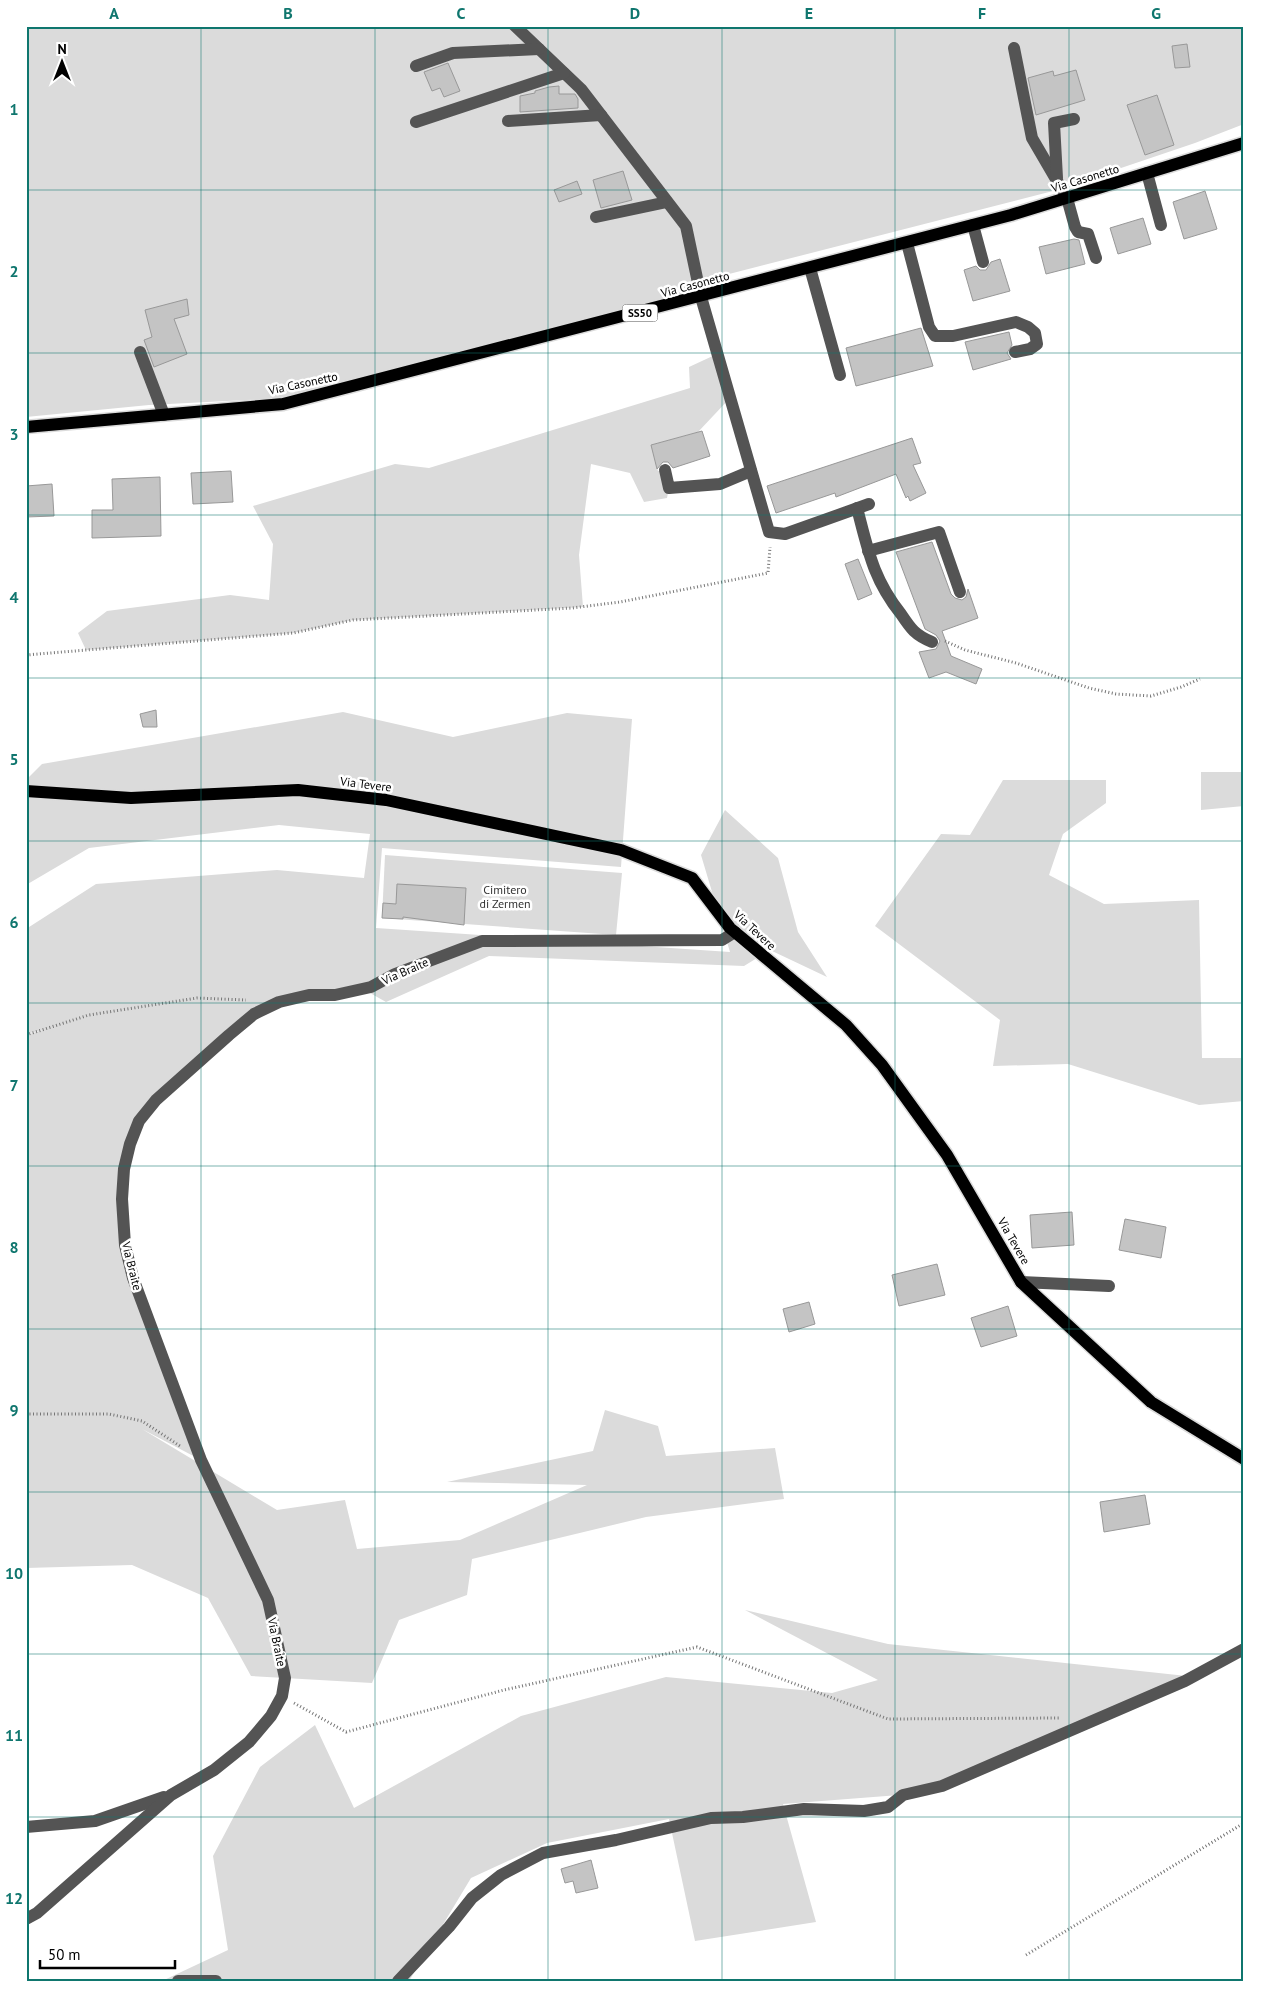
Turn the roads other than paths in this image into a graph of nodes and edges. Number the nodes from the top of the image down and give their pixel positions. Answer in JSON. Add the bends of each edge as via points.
{"nodes":[{"id":1,"x":515,"y":26,"type":"edge"},
{"id":2,"x":1014,"y":48,"type":"dead end"},
{"id":3,"x":539,"y":49,"type":"junction"},
{"id":4,"x":416,"y":66,"type":"dead end"},
{"id":5,"x":564,"y":73,"type":"junction"},
{"id":6,"x":601,"y":116,"type":"junction"},
{"id":7,"x":1074,"y":119,"type":"dead end"},
{"id":8,"x":508,"y":121,"type":"dead end"},
{"id":9,"x":416,"y":122,"type":"dead end"},
{"id":10,"x":1244,"y":143,"type":"edge"},
{"id":11,"x":1147,"y":173,"type":"junction"},
{"id":12,"x":1057,"y":180,"type":"junction"},
{"id":13,"x":1067,"y":198,"type":"junction"},
{"id":14,"x":667,"y":202,"type":"junction"},
{"id":15,"x":596,"y":217,"type":"dead end"},
{"id":16,"x":973,"y":225,"type":"junction"},
{"id":17,"x":1161,"y":225,"type":"dead end"},
{"id":18,"x":907,"y":243,"type":"junction"},
{"id":19,"x":1096,"y":258,"type":"dead end"},
{"id":20,"x":983,"y":262,"type":"dead end"},
{"id":21,"x":810,"y":268,"type":"junction"},
{"id":22,"x":701,"y":297,"type":"junction"},
{"id":23,"x":140,"y":352,"type":"dead end"},
{"id":24,"x":1014,"y":352,"type":"dead end"},
{"id":25,"x":840,"y":375,"type":"dead end"},
{"id":26,"x":164,"y":415,"type":"junction"},
{"id":27,"x":26,"y":427,"type":"edge"},
{"id":28,"x":665,"y":470,"type":"dead end"},
{"id":29,"x":751,"y":471,"type":"junction"},
{"id":30,"x":868,"y":551,"type":"junction"},
{"id":31,"x":960,"y":592,"type":"dead end"},
{"id":32,"x":932,"y":642,"type":"road end"},
{"id":33,"x":26,"y":791,"type":"edge"},
{"id":34,"x":734,"y":932,"type":"junction"},
{"id":35,"x":1022,"y":1282,"type":"junction"},
{"id":36,"x":1109,"y":1286,"type":"dead end"},
{"id":37,"x":1244,"y":1459,"type":"edge"},
{"id":38,"x":1244,"y":1648,"type":"edge"},
{"id":39,"x":171,"y":1795,"type":"junction"},
{"id":40,"x":26,"y":1826,"type":"edge"},
{"id":41,"x":26,"y":1919,"type":"edge"},
{"id":42,"x":178,"y":1981,"type":"edge"},
{"id":43,"x":216,"y":1981,"type":"edge"},
{"id":44,"x":398,"y":1981,"type":"edge"}],
"edges":[{"from":1,"to":3,"type":"street"},
{"from":2,"to":12,"type":"street","via":[[1032,138]]},
{"from":3,"to":4,"type":"street","via":[[453,53]]},
{"from":3,"to":5,"type":"street"},
{"from":5,"to":6,"type":"street"},
{"from":5,"to":9,"type":"street"},
{"from":6,"to":8,"type":"street"},
{"from":6,"to":14,"type":"street"},
{"from":7,"to":12,"type":"street","via":[[1054,123]]},
{"from":10,"to":11,"type":"main road","name":"Via Casonetto","number":"SS50"},
{"from":11,"to":13,"type":"main road","name":"Via Casonetto","number":"SS50"},
{"from":11,"to":17,"type":"street"},
{"from":12,"to":13,"type":"street"},
{"from":13,"to":16,"type":"main road","name":"Via Casonetto","number":"SS50"},
{"from":13,"to":19,"type":"street","via":[[1075,228],[1088,234]]},
{"from":14,"to":15,"type":"street"},
{"from":14,"to":22,"type":"street","via":[[686,226]]},
{"from":16,"to":18,"type":"main road","name":"Via Casonetto","number":"SS50"},
{"from":16,"to":20,"type":"street"},
{"from":18,"to":21,"type":"main road","name":"Via Casonetto","number":"SS50"},
{"from":18,"to":24,"type":"street","via":[[929,328],[935,336],[953,336],[1016,322],[1035,333],[1037,344]]},
{"from":21,"to":22,"type":"main road","name":"Via Casonetto","number":"SS50"},
{"from":21,"to":25,"type":"street"},
{"from":22,"to":26,"type":"main road","name":"Via Casonetto","number":"SS50","via":[[283,404]]},
{"from":22,"to":29,"type":"street"},
{"from":23,"to":26,"type":"street"},
{"from":26,"to":27,"type":"main road","name":"Via Casonetto","number":"SS50"},
{"from":28,"to":29,"type":"street","via":[[670,488],[720,484]]},
{"from":29,"to":30,"type":"street","via":[[768,532],[785,534],[863,506]]},
{"from":30,"to":31,"type":"street","via":[[939,532]]},
{"from":30,"to":32,"type":"street","via":[[886,595],[917,636]]},
{"from":33,"to":34,"type":"main road","name":"Via Tevere","via":[[131,798],[298,790],[386,800],[621,850],[692,878]]},
{"from":34,"to":35,"type":"main road","name":"Via Tevere","via":[[846,1024],[882,1065],[947,1155]]},
{"from":34,"to":39,"type":"street","name":"Via Braite","via":[[722,940],[482,941],[395,974],[371,987],[279,1002],[254,1014],[156,1100],[140,1122],[124,1169],[122,1200],[125,1245],[133,1278],[201,1460],[268,1600],[285,1678],[282,1696],[271,1716],[248,1742],[214,1770]]},
{"from":35,"to":36,"type":"street"},
{"from":35,"to":37,"type":"main road","name":"Via Tevere","via":[[1151,1402]]},
{"from":38,"to":44,"type":"street","via":[[1185,1681],[942,1786],[903,1795],[888,1807],[864,1811],[804,1809],[711,1818],[543,1853],[501,1875],[472,1898]]},
{"from":39,"to":40,"type":"street","via":[[94,1821]]},
{"from":39,"to":41,"type":"street","name":"Via Braite","via":[[37,1913]]},
{"from":42,"to":43,"type":"street"}]}
